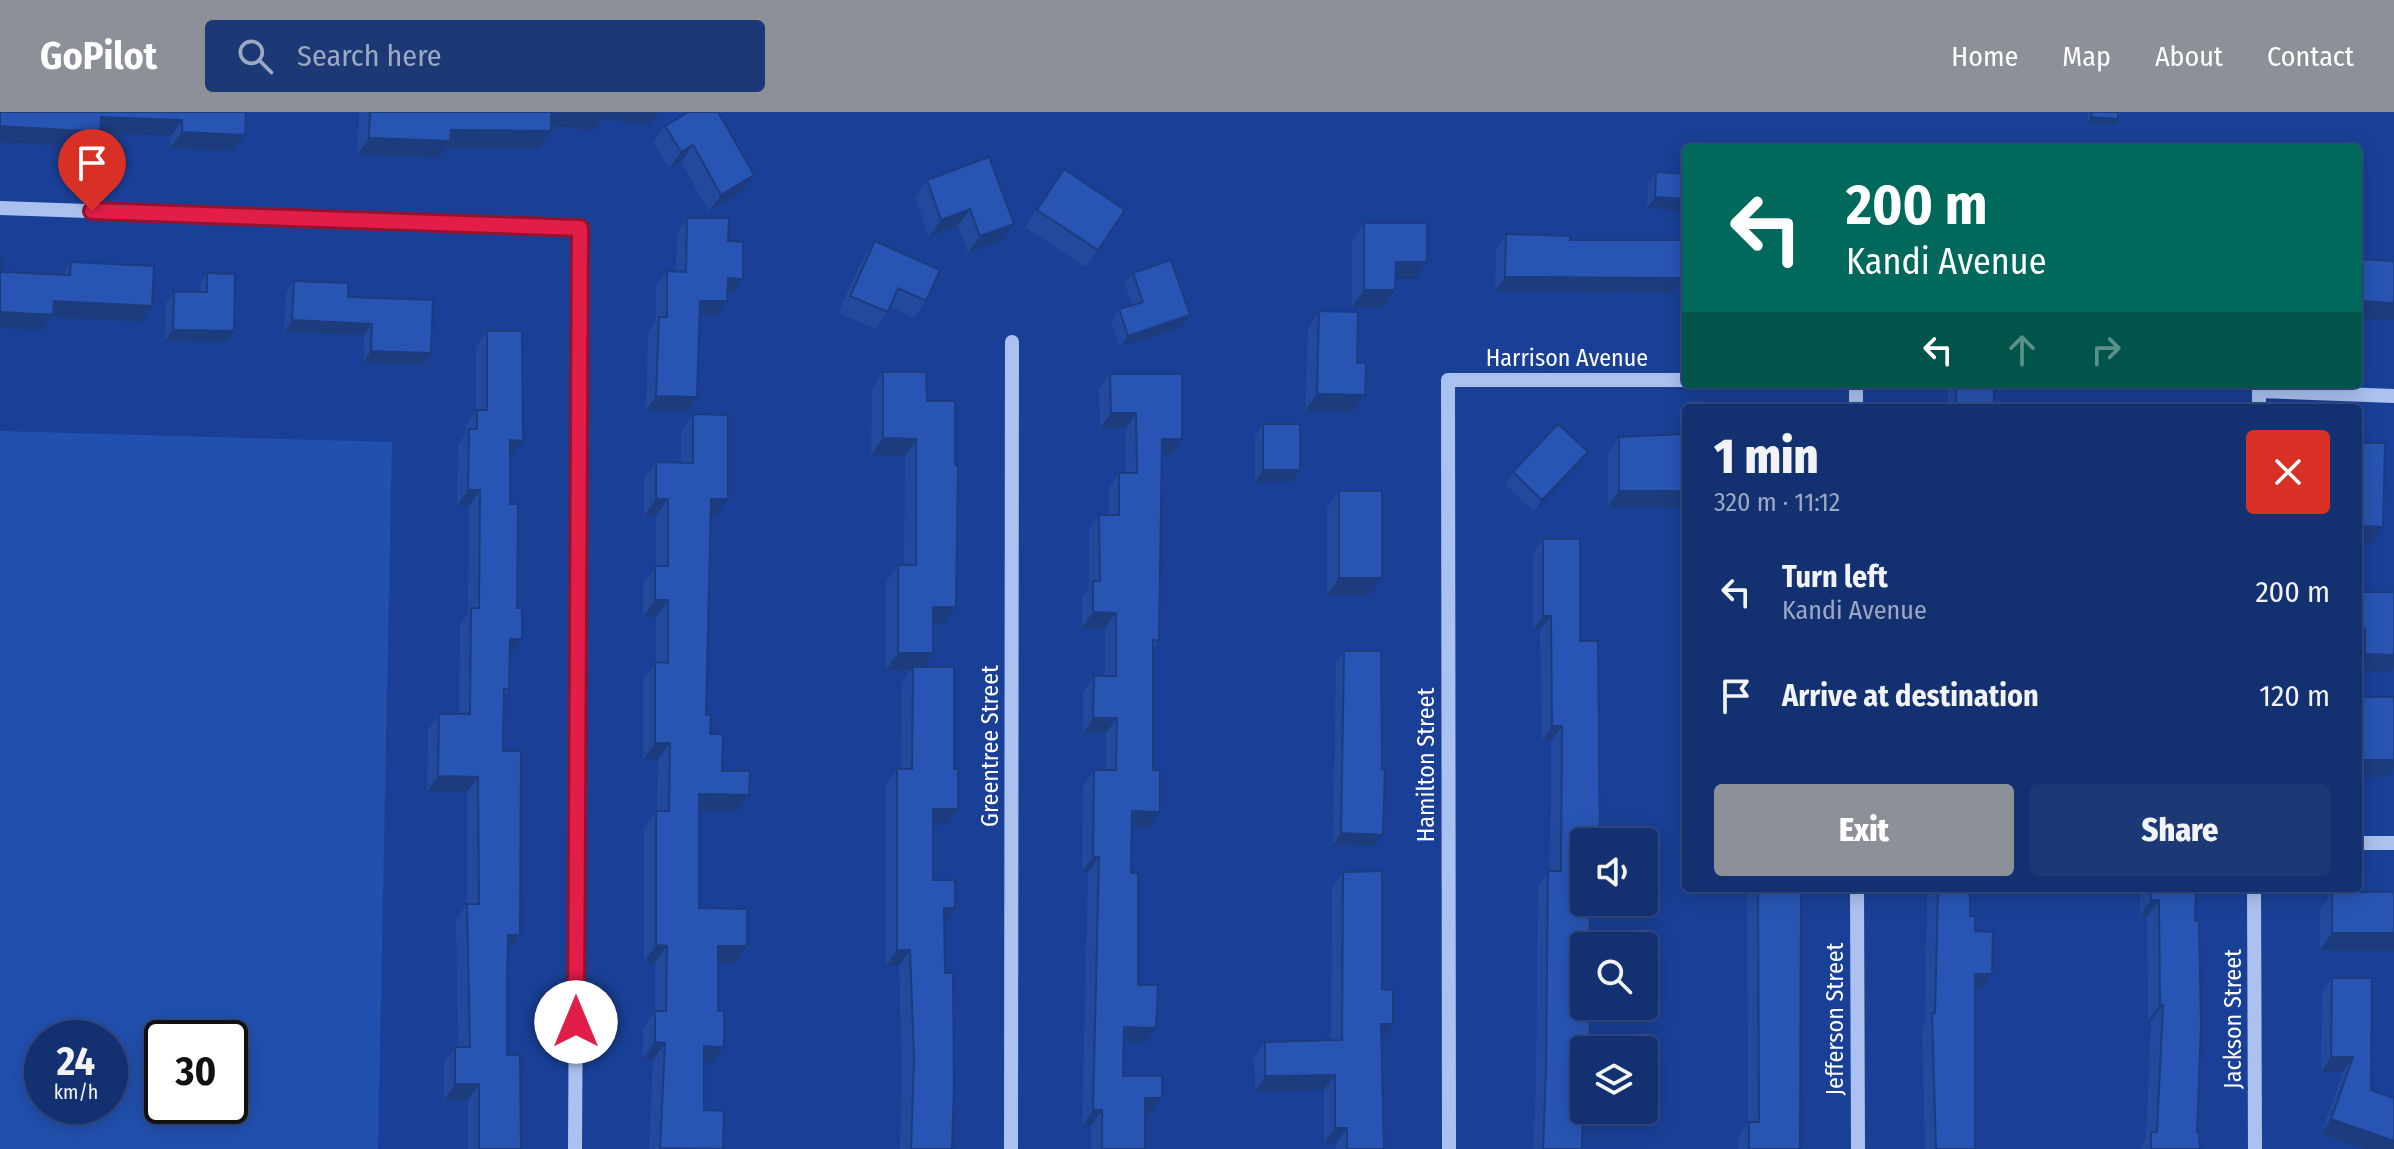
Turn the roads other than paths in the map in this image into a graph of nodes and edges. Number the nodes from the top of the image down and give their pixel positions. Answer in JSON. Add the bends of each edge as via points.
{"nodes":[{"id":1,"x":0,"y":208,"type":"edge"},
{"id":2,"x":1012,"y":342,"type":"dead end"},
{"id":3,"x":1448,"y":380,"type":"joint"},
{"id":4,"x":1682,"y":380,"type":"edge"},
{"id":5,"x":2394,"y":396,"type":"edge"},
{"id":6,"x":2259,"y":404,"type":"edge"},
{"id":7,"x":2362,"y":843,"type":"edge"},
{"id":8,"x":2394,"y":843,"type":"edge"},
{"id":9,"x":1857,"y":892,"type":"edge"},
{"id":10,"x":2254,"y":892,"type":"edge"},
{"id":11,"x":575,"y":1149,"type":"edge"},
{"id":12,"x":1011,"y":1149,"type":"edge"},
{"id":13,"x":1449,"y":1149,"type":"edge"},
{"id":14,"x":1858,"y":1149,"type":"edge"},
{"id":15,"x":2255,"y":1149,"type":"edge"}],
"edges":[{"from":1,"to":11,"type":"street","via":[[580,228]]},
{"from":2,"to":12,"type":"street","name":"Greentree Street"},
{"from":3,"to":4,"type":"street","name":"Harrison Avenue"},
{"from":3,"to":13,"type":"street","name":"Hamilton Street"},
{"from":5,"to":6,"type":"street","via":[[2259,391]]},
{"from":7,"to":8,"type":"street"},
{"from":9,"to":14,"type":"street","name":"Jefferson Street"},
{"from":10,"to":15,"type":"street","name":"Jackson Street"}]}
